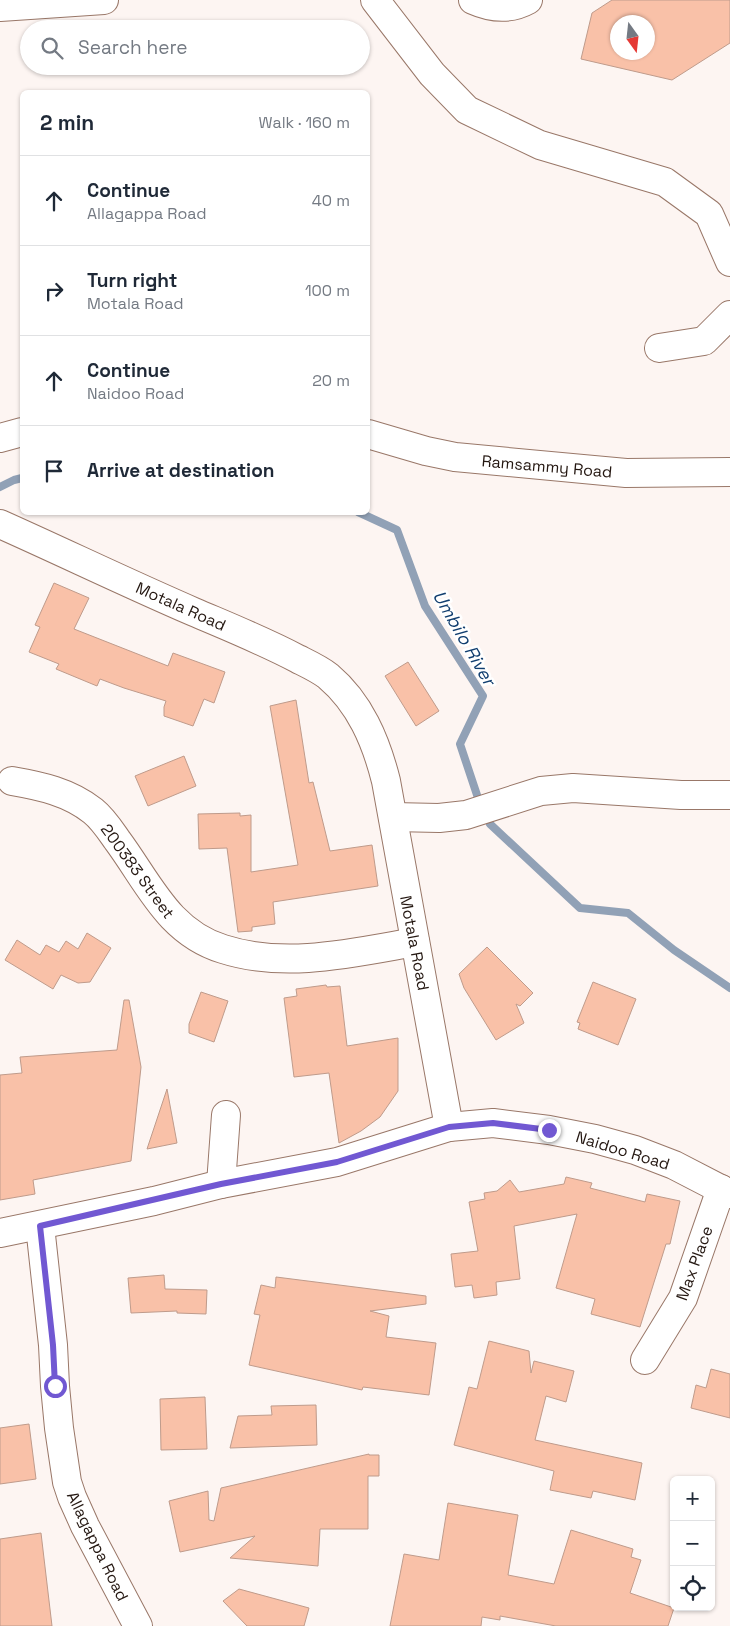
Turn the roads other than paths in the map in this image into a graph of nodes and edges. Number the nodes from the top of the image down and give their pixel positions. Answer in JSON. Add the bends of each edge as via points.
{"nodes":[{"id":1,"x":104,"y":0,"type":"edge"},
{"id":2,"x":375,"y":0,"type":"edge"},
{"id":3,"x":473,"y":0,"type":"edge"},
{"id":4,"x":528,"y":0,"type":"edge"},
{"id":5,"x":0,"y":7,"type":"edge"},
{"id":6,"x":730,"y":262,"type":"edge"},
{"id":7,"x":730,"y":315,"type":"edge"},
{"id":8,"x":659,"y":348,"type":"dead end"},
{"id":9,"x":20,"y":433,"type":"edge"},
{"id":10,"x":370,"y":435,"type":"edge"},
{"id":11,"x":0,"y":438,"type":"edge"},
{"id":12,"x":730,"y":472,"type":"edge"},
{"id":13,"x":0,"y":524,"type":"edge"},
{"id":14,"x":12,"y":781,"type":"dead end"},
{"id":15,"x":730,"y":795,"type":"edge"},
{"id":16,"x":393,"y":817,"type":"junction"},
{"id":17,"x":415,"y":942,"type":"junction"},
{"id":18,"x":226,"y":1115,"type":"dead end"},
{"id":19,"x":449,"y":1127,"type":"junction"},
{"id":20,"x":221,"y":1184,"type":"junction"},
{"id":21,"x":725,"y":1191,"type":"edge"},
{"id":22,"x":40,"y":1226,"type":"junction"},
{"id":23,"x":0,"y":1233,"type":"edge"},
{"id":24,"x":646,"y":1360,"type":"dead end"},
{"id":25,"x":138,"y":1626,"type":"edge"}],
"edges":[{"from":1,"to":5,"type":"street"},
{"from":2,"to":6,"type":"street","via":[[432,74],[467,110],[540,145],[665,182],[708,214]]},
{"from":3,"to":4,"type":"street","via":[[498,7],[511,7]]},
{"from":7,"to":8,"type":"street","via":[[704,341]]},
{"from":9,"to":11,"type":"street"},
{"from":10,"to":12,"type":"street","name":"Ramsammy Road","via":[[455,458],[626,473]]},
{"from":13,"to":16,"type":"street","name":"Motala Road","via":[[276,647],[327,675],[370,730],[379,753]]},
{"from":14,"to":17,"type":"street","name":"200383 Street","via":[[47,787],[94,812],[108,827],[167,913],[194,936],[222,949],[290,959],[332,956]]},
{"from":15,"to":16,"type":"street","via":[[573,788],[541,792],[466,815]]},
{"from":16,"to":17,"type":"street","name":"Motala Road"},
{"from":17,"to":19,"type":"street","name":"Motala Road"},
{"from":18,"to":20,"type":"street"},
{"from":19,"to":20,"type":"street","via":[[337,1162]]},
{"from":19,"to":21,"type":"street","name":"Naidoo Road","via":[[493,1123],[595,1139],[674,1165]]},
{"from":20,"to":22,"type":"street"},
{"from":21,"to":24,"type":"street","name":"Max Place","via":[[683,1298]]},
{"from":22,"to":23,"type":"street"},
{"from":22,"to":25,"type":"street","name":"Allagappa Road","via":[[67,1482],[85,1526]]}]}
